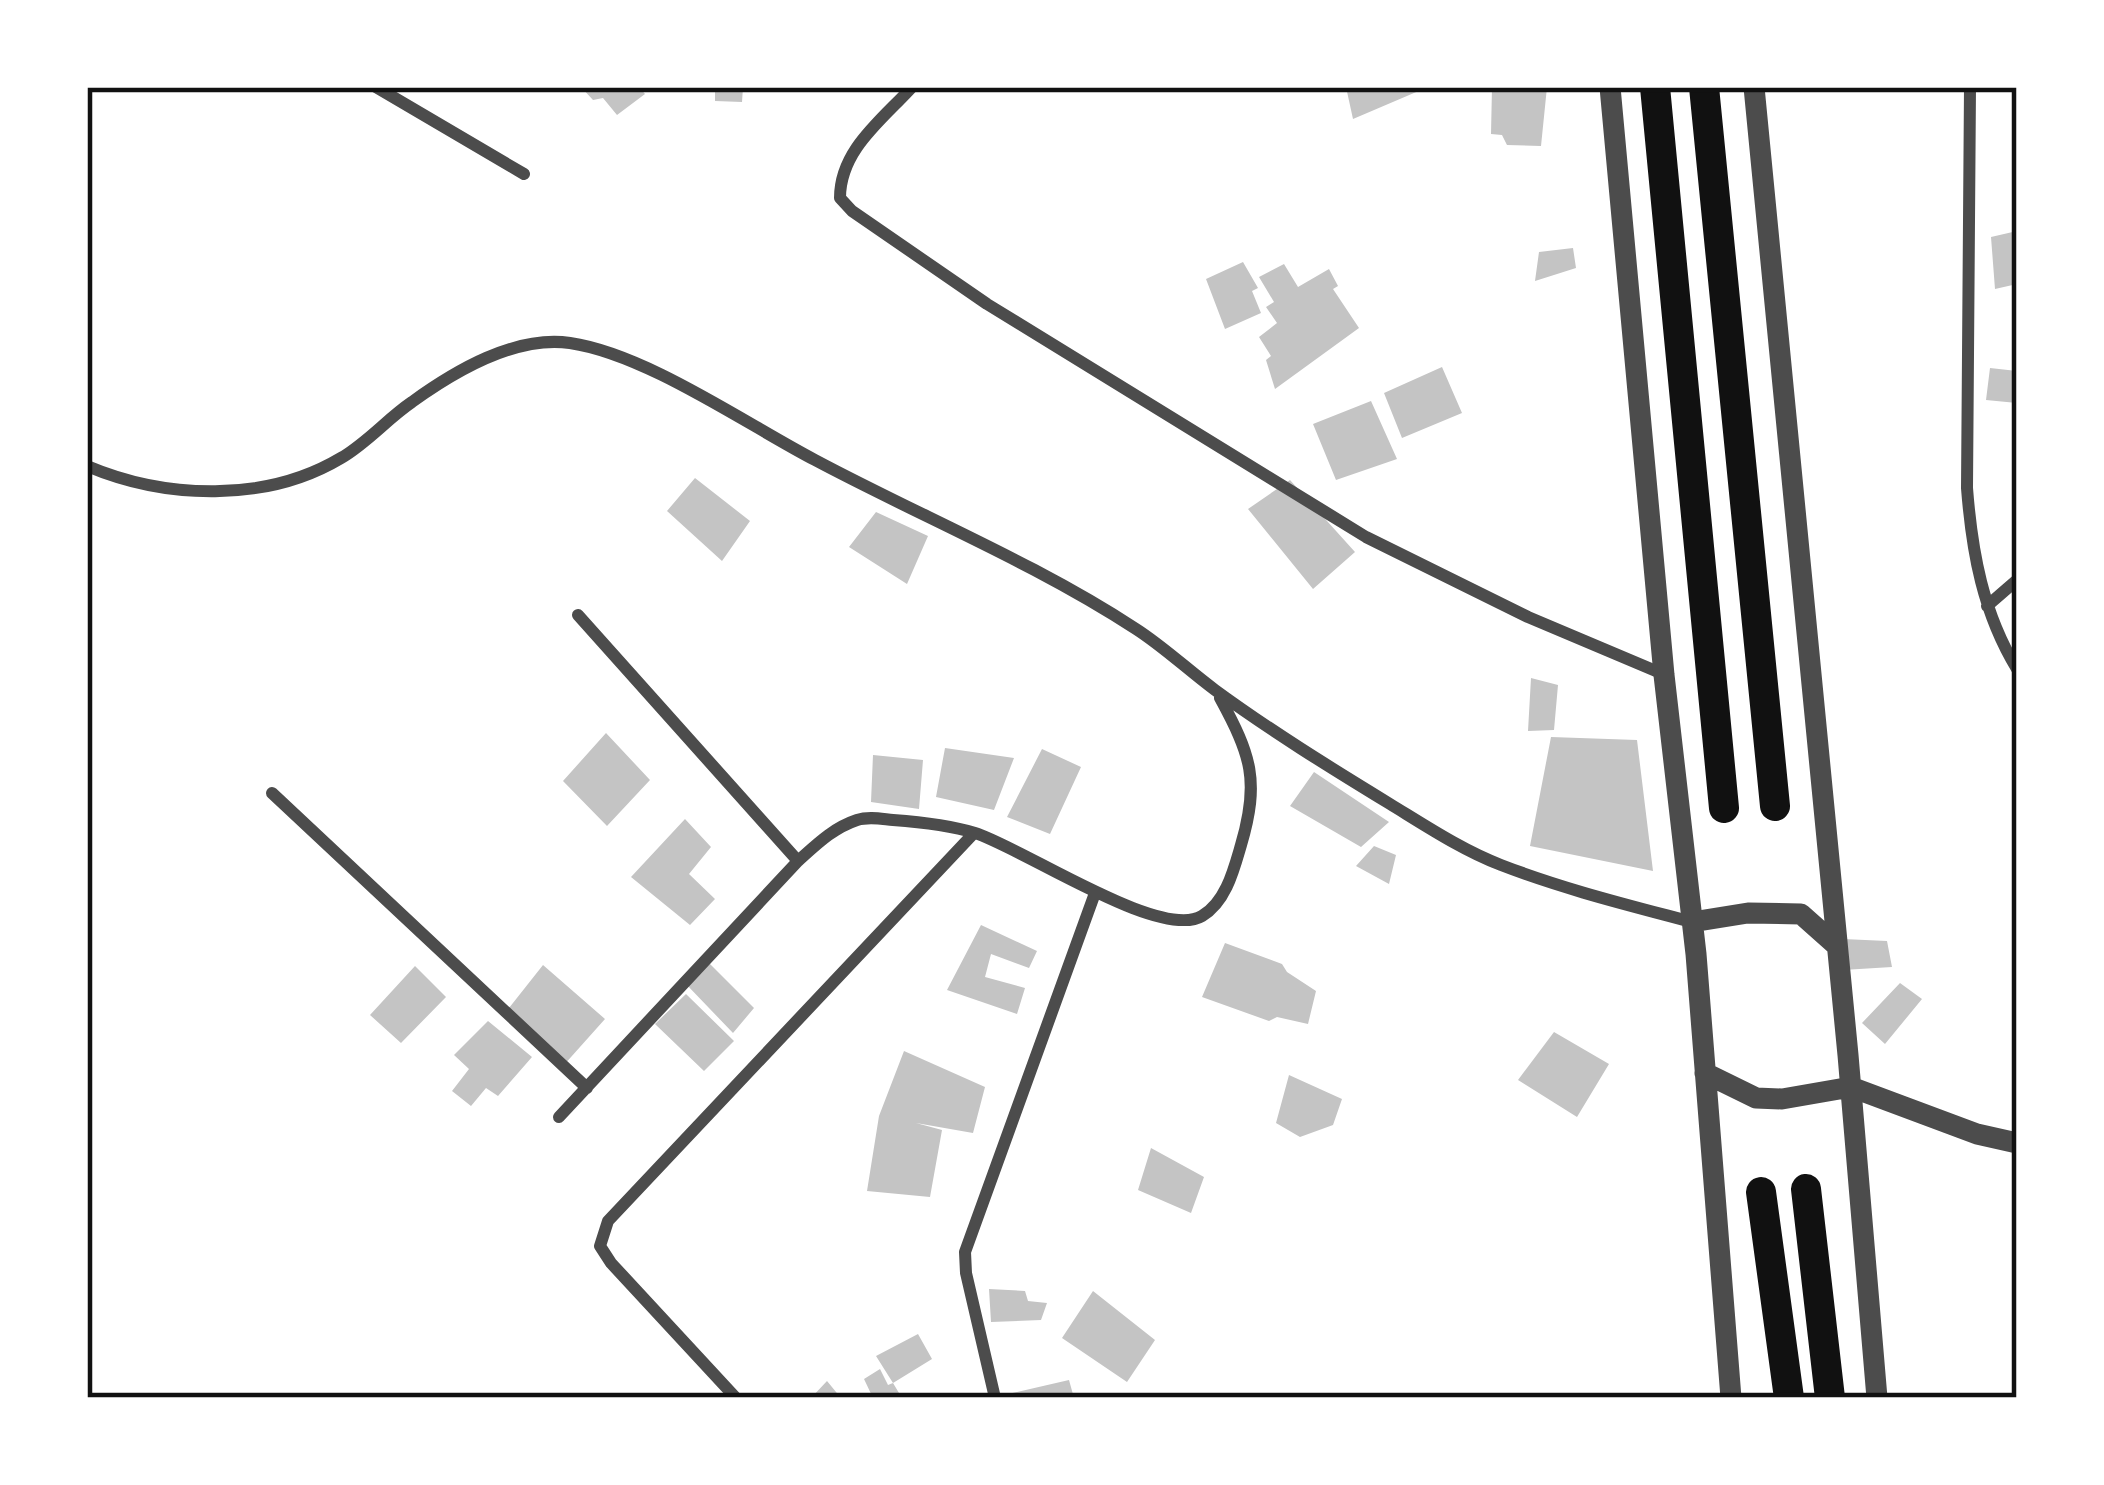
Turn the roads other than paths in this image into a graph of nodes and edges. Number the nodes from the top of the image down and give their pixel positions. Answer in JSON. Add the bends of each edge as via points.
{"nodes":[{"id":1,"x":376,"y":87,"type":"edge"},
{"id":2,"x":913,"y":87,"type":"edge"},
{"id":3,"x":1610,"y":87,"type":"edge"},
{"id":4,"x":1655,"y":87,"type":"edge"},
{"id":5,"x":1704,"y":87,"type":"edge"},
{"id":6,"x":1754,"y":87,"type":"edge"},
{"id":7,"x":1970,"y":87,"type":"edge"},
{"id":8,"x":524,"y":174,"type":"dead end"},
{"id":9,"x":87,"y":466,"type":"edge"},
{"id":10,"x":2017,"y":580,"type":"edge"},
{"id":11,"x":1987,"y":606,"type":"junction"},
{"id":12,"x":578,"y":616,"type":"dead end"},
{"id":13,"x":2017,"y":669,"type":"edge"},
{"id":14,"x":1664,"y":675,"type":"junction"},
{"id":15,"x":1216,"y":691,"type":"junction"},
{"id":16,"x":272,"y":793,"type":"dead end"},
{"id":17,"x":1774,"y":806,"type":"dead end"},
{"id":18,"x":1724,"y":808,"type":"dead end"},
{"id":19,"x":974,"y":833,"type":"junction"},
{"id":20,"x":798,"y":861,"type":"junction"},
{"id":21,"x":1095,"y":893,"type":"junction"},
{"id":22,"x":1692,"y":922,"type":"junction"},
{"id":23,"x":1838,"y":946,"type":"junction"},
{"id":24,"x":1705,"y":1073,"type":"junction"},
{"id":25,"x":1851,"y":1087,"type":"junction"},
{"id":26,"x":587,"y":1088,"type":"junction"},
{"id":27,"x":559,"y":1117,"type":"dead end"},
{"id":28,"x":2017,"y":1143,"type":"edge"},
{"id":29,"x":1806,"y":1189,"type":"dead end"},
{"id":30,"x":1761,"y":1192,"type":"dead end"},
{"id":31,"x":736,"y":1398,"type":"edge"},
{"id":32,"x":995,"y":1398,"type":"edge"},
{"id":33,"x":1731,"y":1398,"type":"edge"},
{"id":34,"x":1789,"y":1398,"type":"edge"},
{"id":35,"x":1831,"y":1398,"type":"edge"},
{"id":36,"x":1876,"y":1398,"type":"edge"}],
"edges":[{"from":1,"to":8,"type":"street"},
{"from":2,"to":14,"type":"street","via":[[847,158],[840,198],[852,211],[987,304],[1366,537]]},
{"from":3,"to":14,"type":"street"},
{"from":4,"to":18,"type":"main road"},
{"from":5,"to":17,"type":"main road"},
{"from":6,"to":23,"type":"street"},
{"from":7,"to":11,"type":"street","via":[[1967,488]]},
{"from":9,"to":15,"type":"street","via":[[154,487],[261,487],[344,457],[469,367],[533,343],[571,343],[682,386],[1058,581]]},
{"from":10,"to":11,"type":"street"},
{"from":11,"to":13,"type":"street"},
{"from":12,"to":20,"type":"street"},
{"from":14,"to":22,"type":"street"},
{"from":15,"to":21,"type":"street","via":[[1246,749],[1253,785],[1242,842],[1217,903],[1185,921]]},
{"from":15,"to":22,"type":"street","via":[[1481,856]]},
{"from":16,"to":26,"type":"street"},
{"from":19,"to":20,"type":"street","via":[[863,818],[829,832]]},
{"from":19,"to":21,"type":"street"},
{"from":19,"to":31,"type":"street","via":[[601,1232],[611,1263]]},
{"from":20,"to":26,"type":"street"},
{"from":21,"to":32,"type":"street","via":[[965,1252]]},
{"from":22,"to":23,"type":"street","via":[[1801,914]]},
{"from":22,"to":24,"type":"street"},
{"from":23,"to":25,"type":"street"},
{"from":24,"to":25,"type":"street","via":[[1756,1098]]},
{"from":24,"to":33,"type":"street"},
{"from":25,"to":28,"type":"street"},
{"from":25,"to":36,"type":"street"},
{"from":26,"to":27,"type":"street"},
{"from":29,"to":35,"type":"main road"},
{"from":30,"to":34,"type":"main road"}]}
